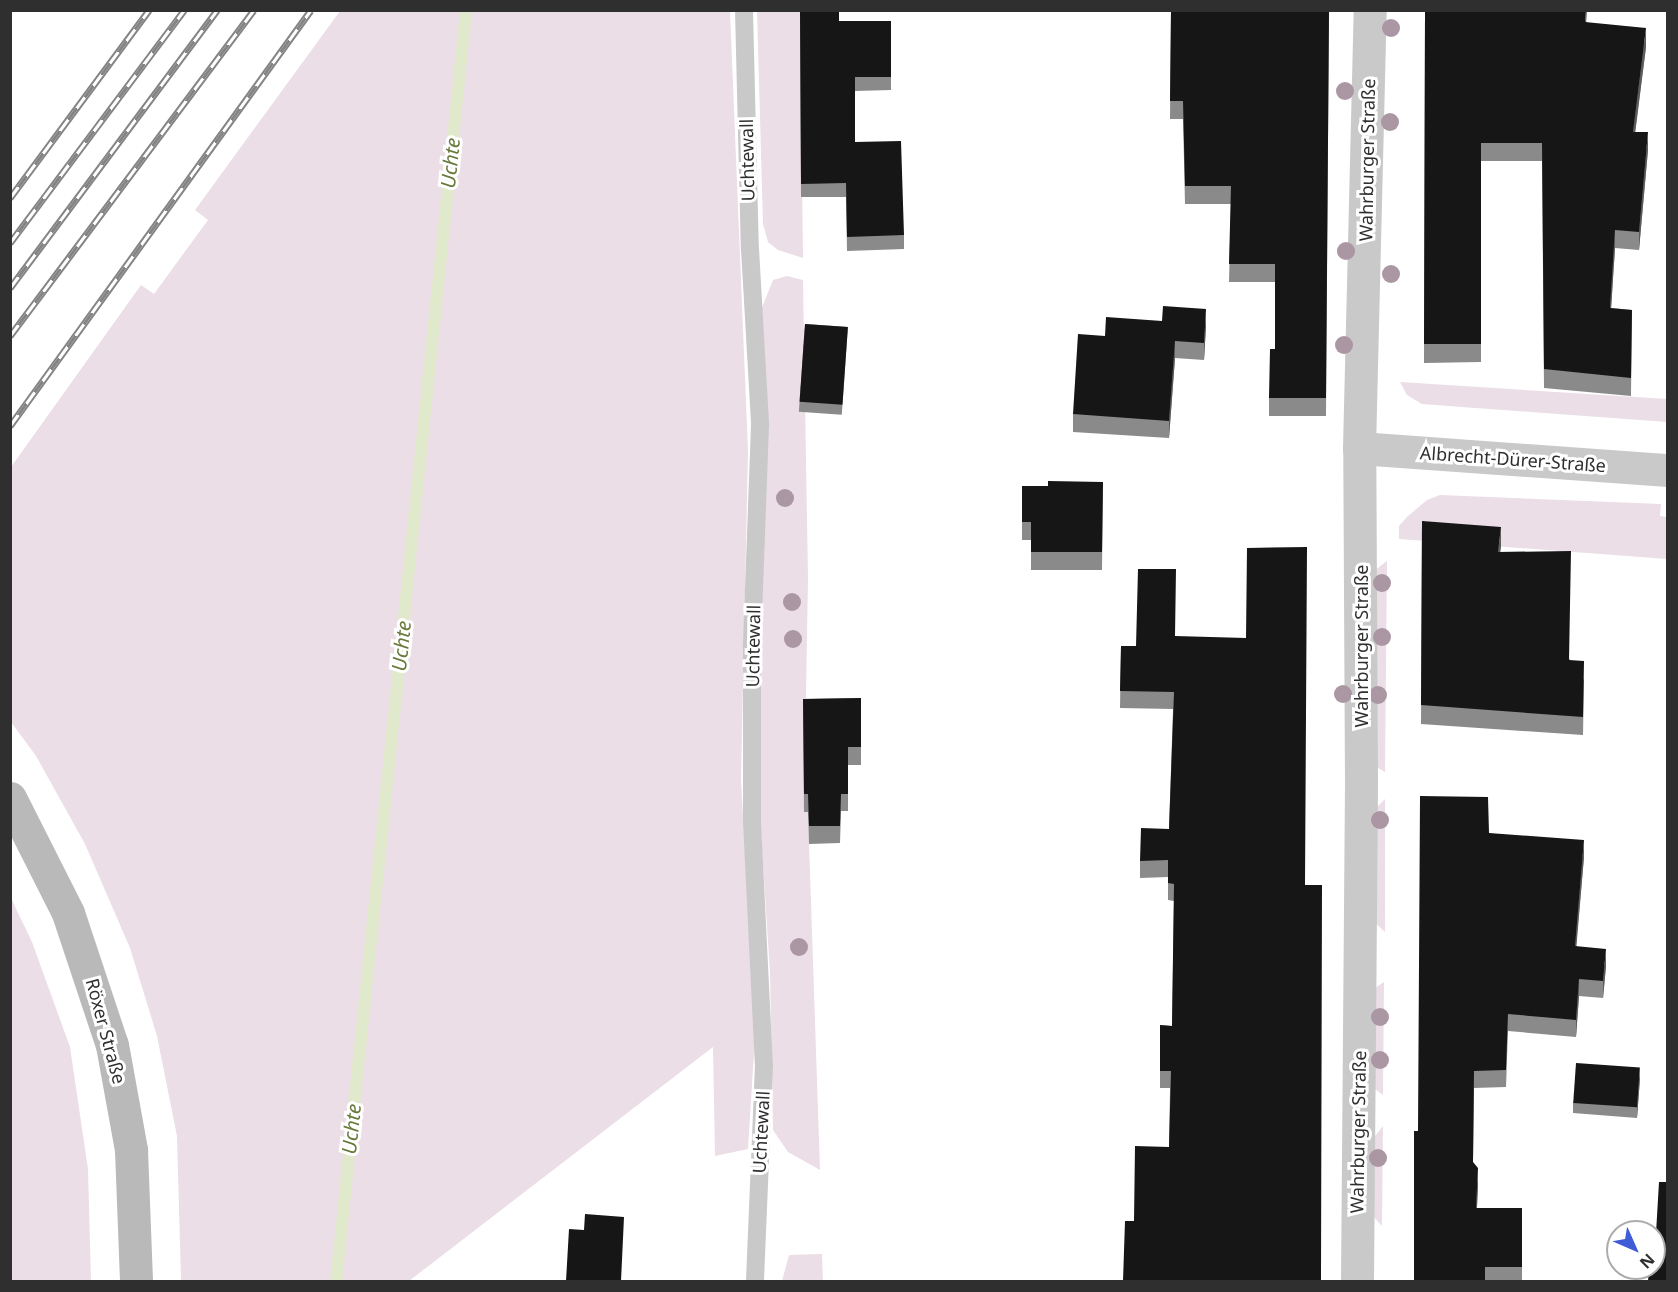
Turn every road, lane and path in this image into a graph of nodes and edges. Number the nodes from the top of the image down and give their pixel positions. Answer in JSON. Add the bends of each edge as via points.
{"nodes":[{"id":1,"x":744,"y":10,"type":"edge"},
{"id":2,"x":1370,"y":10,"type":"edge"},
{"id":3,"x":1359,"y":448,"type":"junction"},
{"id":4,"x":1668,"y":470,"type":"edge"},
{"id":5,"x":10,"y":798,"type":"edge"},
{"id":6,"x":136,"y":1281,"type":"edge"},
{"id":7,"x":755,"y":1281,"type":"edge"},
{"id":8,"x":1357,"y":1281,"type":"edge"}],
"edges":[{"from":1,"to":7,"type":"lane","name":"Uchtewall","via":[[750,249],[760,425],[752,822],[764,1065]]},
{"from":2,"to":3,"type":"street","name":"Wahrburger Straße"},
{"from":3,"to":4,"type":"street","name":"Albrecht-Dürer-Straße"},
{"from":3,"to":8,"type":"street","name":"Wahrburger Straße"},
{"from":5,"to":6,"type":"street","name":"Röxer Straße","via":[[68,913],[112,1045],[131,1150]]}]}
